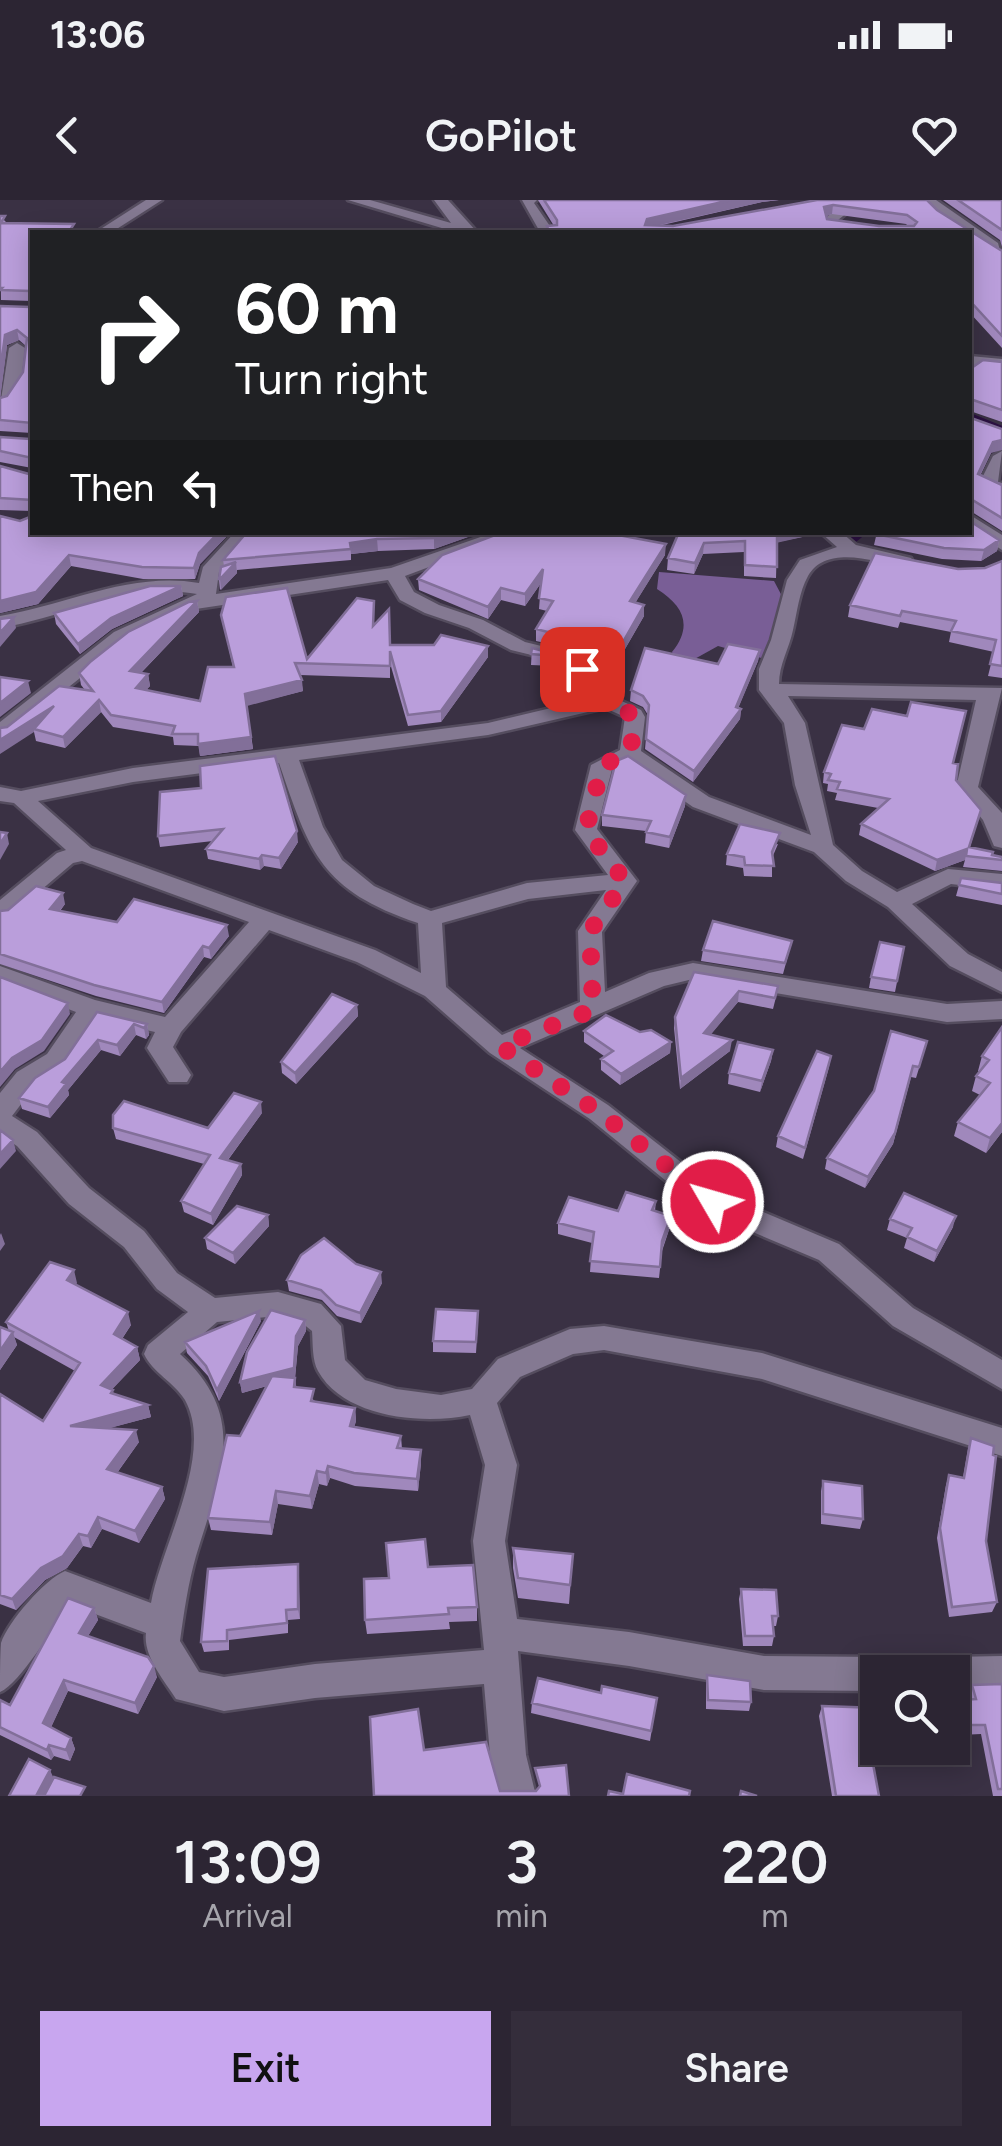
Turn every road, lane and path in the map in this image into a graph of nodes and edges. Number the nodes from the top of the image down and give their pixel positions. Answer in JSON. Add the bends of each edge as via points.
{"nodes":[{"id":1,"x":155,"y":200,"type":"edge"},
{"id":2,"x":356,"y":200,"type":"edge"},
{"id":3,"x":441,"y":200,"type":"edge"},
{"id":4,"x":856,"y":200,"type":"edge"},
{"id":5,"x":527,"y":201,"type":"edge"},
{"id":6,"x":929,"y":210,"type":"edge"},
{"id":7,"x":831,"y":222,"type":"junction"},
{"id":8,"x":850,"y":225,"type":"edge"},
{"id":9,"x":106,"y":230,"type":"edge"},
{"id":10,"x":457,"y":230,"type":"edge"},
{"id":11,"x":464,"y":230,"type":"edge"},
{"id":12,"x":546,"y":230,"type":"edge"},
{"id":13,"x":818,"y":230,"type":"edge"},
{"id":14,"x":968,"y":230,"type":"edge"},
{"id":15,"x":972,"y":232,"type":"edge"},
{"id":16,"x":1002,"y":254,"type":"edge"},
{"id":17,"x":17,"y":348,"type":"edge"},
{"id":18,"x":972,"y":360,"type":"edge"},
{"id":19,"x":1002,"y":364,"type":"edge"},
{"id":20,"x":7,"y":391,"type":"edge"},
{"id":21,"x":1002,"y":456,"type":"edge"},
{"id":22,"x":987,"y":488,"type":"edge"},
{"id":23,"x":972,"y":522,"type":"edge"},
{"id":24,"x":242,"y":535,"type":"edge"},
{"id":25,"x":510,"y":535,"type":"edge"},
{"id":26,"x":833,"y":535,"type":"edge"},
{"id":27,"x":850,"y":549,"type":"junction"},
{"id":28,"x":1001,"y":555,"type":"edge"},
{"id":29,"x":924,"y":565,"type":"edge"},
{"id":30,"x":394,"y":573,"type":"junction"},
{"id":31,"x":206,"y":595,"type":"junction"},
{"id":32,"x":0,"y":622,"type":"edge"},
{"id":33,"x":770,"y":690,"type":"junction"},
{"id":34,"x":995,"y":694,"type":"edge"},
{"id":35,"x":606,"y":700,"type":"junction"},
{"id":36,"x":0,"y":732,"type":"edge"},
{"id":37,"x":630,"y":753,"type":"junction"},
{"id":38,"x":287,"y":755,"type":"junction"},
{"id":39,"x":10,"y":796,"type":"edge"},
{"id":40,"x":1002,"y":841,"type":"edge"},
{"id":41,"x":822,"y":847,"type":"junction"},
{"id":42,"x":83,"y":852,"type":"junction"},
{"id":43,"x":625,"y":881,"type":"junction"},
{"id":44,"x":1002,"y":882,"type":"edge"},
{"id":45,"x":896,"y":902,"type":"junction"},
{"id":46,"x":0,"y":912,"type":"edge"},
{"id":47,"x":266,"y":918,"type":"junction"},
{"id":48,"x":430,"y":920,"type":"junction"},
{"id":49,"x":0,"y":974,"type":"edge"},
{"id":50,"x":1002,"y":983,"type":"edge"},
{"id":51,"x":434,"y":990,"type":"junction"},
{"id":52,"x":90,"y":1008,"type":"junction"},
{"id":53,"x":593,"y":1010,"type":"junction"},
{"id":54,"x":1002,"y":1010,"type":"edge"},
{"id":55,"x":171,"y":1027,"type":"junction"},
{"id":56,"x":500,"y":1046,"type":"junction"},
{"id":57,"x":178,"y":1075,"type":"dead end"},
{"id":58,"x":0,"y":1112,"type":"edge"},
{"id":59,"x":0,"y":1122,"type":"edge"},
{"id":60,"x":210,"y":1310,"type":"junction"},
{"id":61,"x":1002,"y":1376,"type":"edge"},
{"id":62,"x":481,"y":1400,"type":"junction"},
{"id":63,"x":1002,"y":1442,"type":"edge"},
{"id":64,"x":165,"y":1624,"type":"junction"},
{"id":65,"x":501,"y":1649,"type":"junction"},
{"id":66,"x":1002,"y":1673,"type":"edge"},
{"id":67,"x":860,"y":1674,"type":"edge"},
{"id":68,"x":970,"y":1674,"type":"edge"},
{"id":69,"x":0,"y":1675,"type":"edge"},
{"id":70,"x":518,"y":1796,"type":"edge"}],
"edges":[{"from":1,"to":9,"type":"street"},
{"from":2,"to":10,"type":"street"},
{"from":3,"to":11,"type":"street"},
{"from":4,"to":7,"type":"street"},
{"from":5,"to":12,"type":"street"},
{"from":6,"to":14,"type":"street"},
{"from":7,"to":8,"type":"street"},
{"from":7,"to":13,"type":"street"},
{"from":15,"to":16,"type":"street"},
{"from":17,"to":20,"type":"street"},
{"from":18,"to":19,"type":"street"},
{"from":21,"to":22,"type":"street"},
{"from":23,"to":28,"type":"street"},
{"from":24,"to":31,"type":"street","via":[[210,571]]},
{"from":25,"to":30,"type":"street"},
{"from":26,"to":27,"type":"street"},
{"from":27,"to":29,"type":"street"},
{"from":27,"to":33,"type":"street","via":[[807,564],[796,580],[769,669]]},
{"from":30,"to":31,"type":"street"},
{"from":30,"to":35,"type":"street","via":[[407,596],[432,609],[582,669]]},
{"from":31,"to":32,"type":"street","via":[[190,586],[142,590]]},
{"from":31,"to":36,"type":"street","via":[[121,636]]},
{"from":33,"to":34,"type":"street"},
{"from":33,"to":41,"type":"street","via":[[788,705],[799,732]]},
{"from":34,"to":40,"type":"street","via":[[967,788],[986,806]]},
{"from":35,"to":37,"type":"street","via":[[635,718]]},
{"from":35,"to":38,"type":"street","via":[[488,729]]},
{"from":37,"to":41,"type":"street","via":[[701,802]]},
{"from":37,"to":43,"type":"street","via":[[602,765],[586,830]]},
{"from":38,"to":39,"type":"street"},
{"from":38,"to":48,"type":"street","via":[[334,865],[374,896]]},
{"from":39,"to":42,"type":"street"},
{"from":41,"to":45,"type":"street"},
{"from":42,"to":46,"type":"street","via":[[65,858]]},
{"from":42,"to":47,"type":"street"},
{"from":43,"to":48,"type":"street","via":[[527,891]]},
{"from":43,"to":53,"type":"street","via":[[590,931]]},
{"from":44,"to":45,"type":"street","via":[[948,876]]},
{"from":45,"to":50,"type":"street","via":[[959,960]]},
{"from":47,"to":51,"type":"street"},
{"from":47,"to":55,"type":"street"},
{"from":48,"to":51,"type":"street"},
{"from":49,"to":52,"type":"street"},
{"from":51,"to":56,"type":"street"},
{"from":52,"to":55,"type":"street"},
{"from":52,"to":58,"type":"street","via":[[56,1061],[26,1079]]},
{"from":53,"to":54,"type":"street","via":[[658,979],[693,971],[947,1013]]},
{"from":53,"to":56,"type":"street"},
{"from":55,"to":57,"type":"street","via":[[160,1048]]},
{"from":56,"to":61,"type":"street","via":[[599,1112],[713,1202],[829,1252],[903,1317]]},
{"from":59,"to":60,"type":"street","via":[[27,1138],[78,1196],[134,1239],[167,1282]]},
{"from":60,"to":62,"type":"street","via":[[278,1304],[311,1313],[326,1326],[330,1365],[356,1390],[441,1408]]},
{"from":60,"to":64,"type":"street","via":[[159,1354],[200,1396],[211,1433]]},
{"from":62,"to":63,"type":"street","via":[[509,1368],[570,1342],[604,1338],[762,1366]]},
{"from":62,"to":65,"type":"street","via":[[501,1465],[489,1541]]},
{"from":64,"to":65,"type":"street","via":[[162,1644],[188,1687],[224,1694]]},
{"from":64,"to":69,"type":"street","via":[[65,1587]]},
{"from":65,"to":67,"type":"street"},
{"from":65,"to":70,"type":"street","via":[[508,1754]]},
{"from":66,"to":68,"type":"street"}]}
